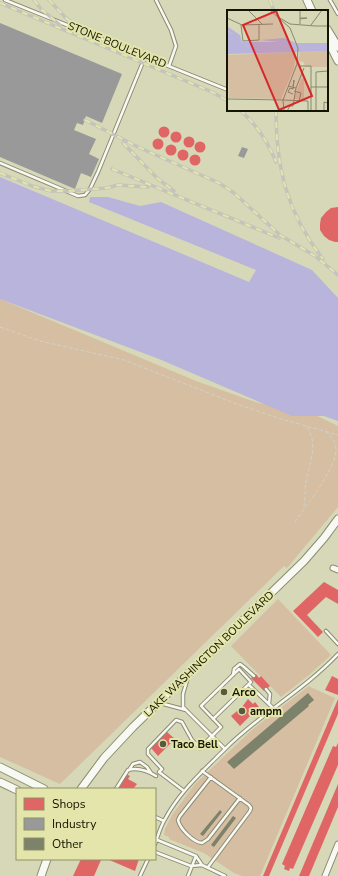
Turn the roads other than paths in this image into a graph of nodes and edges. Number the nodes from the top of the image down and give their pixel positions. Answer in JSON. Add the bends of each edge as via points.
{"nodes":[{"id":1,"x":5,"y":0,"type":"edge"},
{"id":2,"x":156,"y":0,"type":"edge"},
{"id":3,"x":308,"y":0,"type":"edge"},
{"id":4,"x":330,"y":0,"type":"edge"},
{"id":5,"x":312,"y":10,"type":"edge"},
{"id":6,"x":315,"y":10,"type":"edge"},
{"id":7,"x":338,"y":14,"type":"edge"},
{"id":8,"x":328,"y":31,"type":"edge"},
{"id":9,"x":328,"y":41,"type":"edge"},
{"id":10,"x":338,"y":48,"type":"edge"},
{"id":11,"x":145,"y":56,"type":"junction"},
{"id":12,"x":338,"y":61,"type":"edge"},
{"id":13,"x":169,"y":66,"type":"junction"},
{"id":14,"x":227,"y":90,"type":"edge"},
{"id":15,"x":0,"y":163,"type":"edge"},
{"id":16,"x":338,"y":519,"type":"edge"},
{"id":17,"x":326,"y":631,"type":"dead end"},
{"id":18,"x":338,"y":644,"type":"edge"},
{"id":19,"x":338,"y":654,"type":"edge"},
{"id":20,"x":189,"y":672,"type":"junction"},
{"id":21,"x":233,"y":676,"type":"junction"},
{"id":22,"x":254,"y":676,"type":"dead end"},
{"id":23,"x":249,"y":685,"type":"junction"},
{"id":24,"x":266,"y":689,"type":"dead end"},
{"id":25,"x":158,"y":703,"type":"junction"},
{"id":26,"x":269,"y":703,"type":"junction"},
{"id":27,"x":274,"y":708,"type":"junction"},
{"id":28,"x":186,"y":710,"type":"junction"},
{"id":29,"x":213,"y":719,"type":"junction"},
{"id":30,"x":212,"y":736,"type":"junction"},
{"id":31,"x":225,"y":749,"type":"junction"},
{"id":32,"x":0,"y":768,"type":"edge"},
{"id":33,"x":128,"y":770,"type":"junction"},
{"id":34,"x":202,"y":770,"type":"junction"},
{"id":35,"x":152,"y":773,"type":"junction"},
{"id":36,"x":156,"y":776,"type":"dead end"},
{"id":37,"x":211,"y":777,"type":"junction"},
{"id":38,"x":0,"y":782,"type":"edge"},
{"id":39,"x":42,"y":788,"type":"edge"},
{"id":40,"x":82,"y":788,"type":"edge"},
{"id":41,"x":117,"y":788,"type":"edge"},
{"id":42,"x":16,"y":790,"type":"edge"},
{"id":43,"x":184,"y":791,"type":"junction"},
{"id":44,"x":240,"y":798,"type":"junction"},
{"id":45,"x":156,"y":817,"type":"edge"},
{"id":46,"x":164,"y":821,"type":"junction"},
{"id":47,"x":156,"y":839,"type":"edge"},
{"id":48,"x":338,"y":844,"type":"edge"},
{"id":49,"x":156,"y":852,"type":"edge"},
{"id":50,"x":196,"y":856,"type":"junction"},
{"id":51,"x":47,"y":860,"type":"edge"},
{"id":52,"x":148,"y":860,"type":"edge"},
{"id":53,"x":202,"y":865,"type":"junction"},
{"id":54,"x":191,"y":866,"type":"junction"},
{"id":55,"x":208,"y":867,"type":"junction"},
{"id":56,"x":41,"y":876,"type":"edge"},
{"id":57,"x":140,"y":876,"type":"edge"},
{"id":58,"x":188,"y":876,"type":"edge"},
{"id":59,"x":225,"y":876,"type":"edge"},
{"id":60,"x":324,"y":876,"type":"edge"}],
"edges":[{"from":1,"to":11,"type":"lane","name":"STONE BOULEVARD"},
{"from":2,"to":13,"type":"lane","via":[[176,46]]},
{"from":3,"to":5,"type":"main road"},
{"from":3,"to":6,"type":"main road"},
{"from":4,"to":7,"type":"lane"},
{"from":8,"to":10,"type":"main road"},
{"from":9,"to":12,"type":"main road"},
{"from":11,"to":13,"type":"lane","name":"STONE BOULEVARD"},
{"from":11,"to":15,"type":"lane","via":[[98,172],[85,195],[78,196]]},
{"from":13,"to":14,"type":"lane","name":"STONE BOULEVARD"},
{"from":16,"to":20,"type":"main road","name":"LAKE WASHINGTON BOULEVARD","via":[[304,561]]},
{"from":17,"to":18,"type":"lane"},
{"from":19,"to":27,"type":"lane"},
{"from":20,"to":25,"type":"main road","name":"LAKE WASHINGTON BOULEVARD"},
{"from":20,"to":28,"type":"lane","via":[[182,700]]},
{"from":21,"to":22,"type":"lane","via":[[234,668],[240,664]]},
{"from":21,"to":23,"type":"lane","via":[[240,670],[251,682]]},
{"from":21,"to":29,"type":"lane","via":[[201,706]]},
{"from":23,"to":26,"type":"lane"},
{"from":23,"to":29,"type":"lane"},
{"from":24,"to":26,"type":"lane","via":[[270,694]]},
{"from":25,"to":28,"type":"lane"},
{"from":25,"to":40,"type":"main road","name":"LAKE WASHINGTON BOULEVARD","via":[[104,758]]},
{"from":26,"to":27,"type":"lane"},
{"from":27,"to":31,"type":"lane","via":[[241,733]]},
{"from":28,"to":30,"type":"lane"},
{"from":29,"to":30,"type":"lane","via":[[222,727]]},
{"from":30,"to":31,"type":"lane"},
{"from":30,"to":43,"type":"lane","via":[[200,748],[192,740],[182,722],[176,720],[148,749],[148,754],[162,769],[159,772]]},
{"from":31,"to":34,"type":"lane"},
{"from":32,"to":39,"type":"main road"},
{"from":33,"to":35,"type":"lane"},
{"from":33,"to":35,"type":"lane","via":[[133,764],[140,762]]},
{"from":33,"to":41,"type":"lane"},
{"from":34,"to":37,"type":"lane"},
{"from":34,"to":43,"type":"lane"},
{"from":35,"to":36,"type":"lane"},
{"from":37,"to":44,"type":"lane"},
{"from":37,"to":44,"type":"lane","via":[[178,820],[182,828],[198,842],[208,840]]},
{"from":38,"to":42,"type":"main road"},
{"from":43,"to":46,"type":"lane"},
{"from":44,"to":55,"type":"lane","via":[[250,805],[250,811]]},
{"from":45,"to":46,"type":"lane"},
{"from":46,"to":47,"type":"lane"},
{"from":47,"to":50,"type":"lane"},
{"from":48,"to":60,"type":"street"},
{"from":49,"to":54,"type":"lane"},
{"from":50,"to":53,"type":"lane"},
{"from":50,"to":54,"type":"lane"},
{"from":51,"to":56,"type":"main road"},
{"from":52,"to":57,"type":"lane"},
{"from":53,"to":54,"type":"lane"},
{"from":53,"to":55,"type":"lane"},
{"from":54,"to":58,"type":"lane"},
{"from":55,"to":59,"type":"lane"}]}
